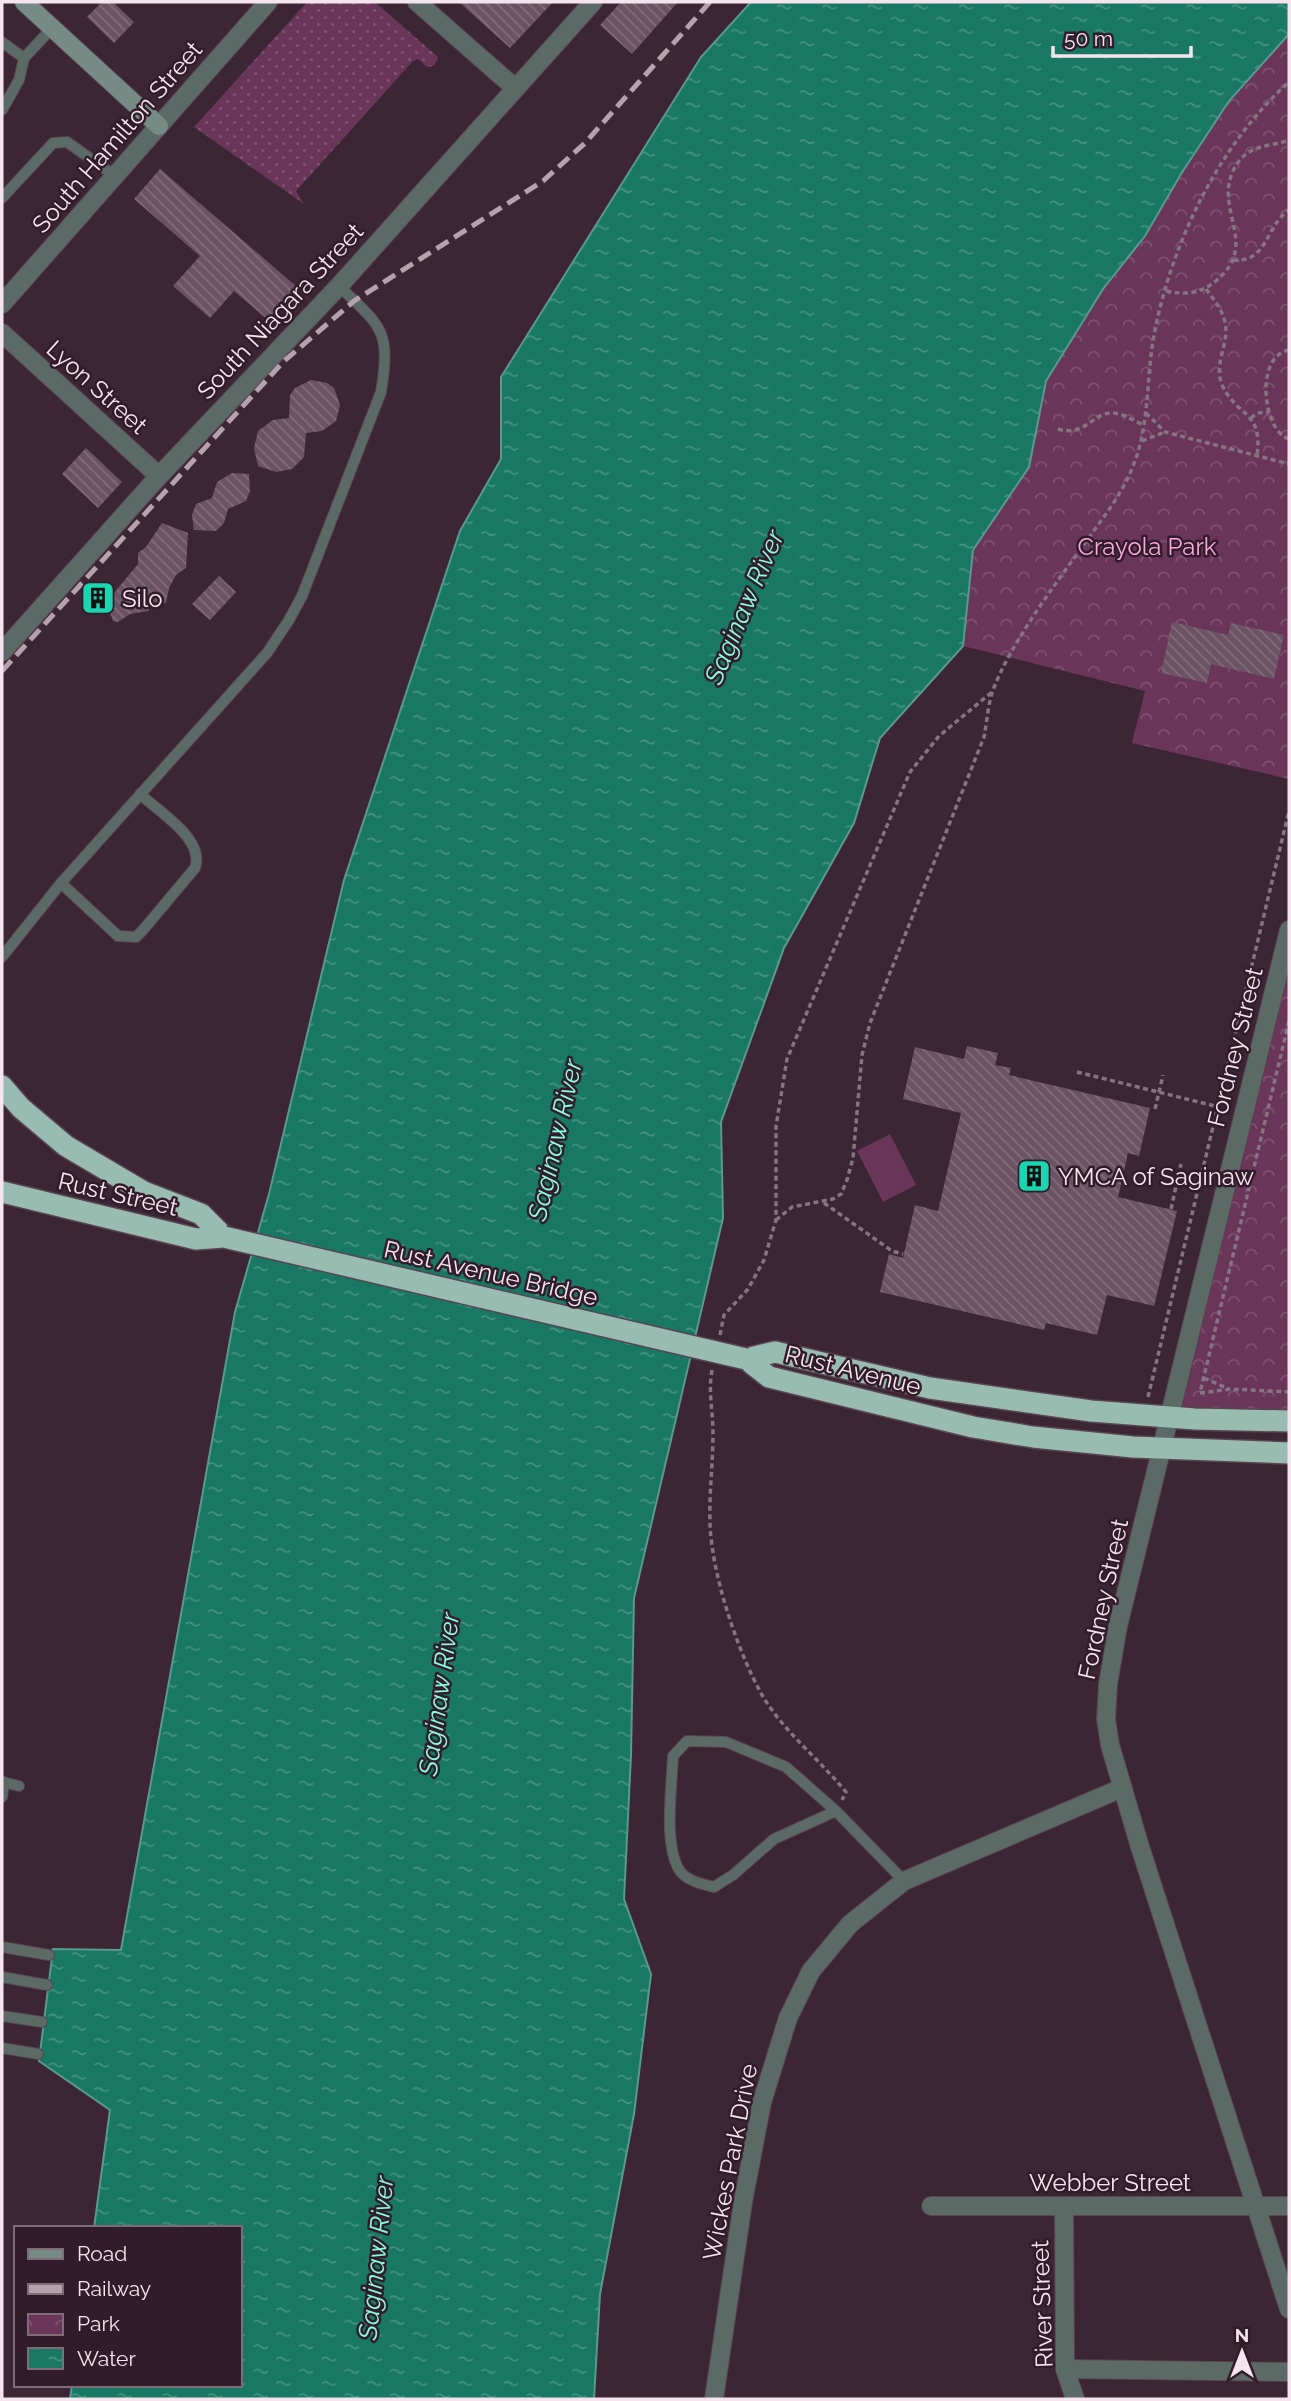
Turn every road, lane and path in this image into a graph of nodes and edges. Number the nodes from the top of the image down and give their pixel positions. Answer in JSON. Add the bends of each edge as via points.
{"nodes":[{"id":1,"x":24,"y":2,"type":"edge"},
{"id":2,"x":268,"y":2,"type":"edge"},
{"id":3,"x":417,"y":2,"type":"edge"},
{"id":4,"x":593,"y":2,"type":"edge"},
{"id":5,"x":52,"y":27,"type":"junction"},
{"id":6,"x":2,"y":42,"type":"edge"},
{"id":7,"x":24,"y":58,"type":"junction"},
{"id":8,"x":1289,"y":82,"type":"edge"},
{"id":9,"x":515,"y":88,"type":"junction"},
{"id":10,"x":2,"y":110,"type":"edge"},
{"id":11,"x":159,"y":126,"type":"junction"},
{"id":12,"x":1289,"y":140,"type":"edge"},
{"id":13,"x":116,"y":176,"type":"junction"},
{"id":14,"x":2,"y":198,"type":"edge"},
{"id":15,"x":1289,"y":210,"type":"edge"},
{"id":16,"x":1233,"y":260,"type":"junction"},
{"id":17,"x":339,"y":286,"type":"junction"},
{"id":18,"x":1206,"y":289,"type":"junction"},
{"id":19,"x":1167,"y":291,"type":"junction"},
{"id":20,"x":2,"y":304,"type":"edge"},
{"id":21,"x":2,"y":333,"type":"edge"},
{"id":22,"x":1289,"y":350,"type":"edge"},
{"id":23,"x":1145,"y":411,"type":"junction"},
{"id":24,"x":1269,"y":412,"type":"junction"},
{"id":25,"x":1251,"y":418,"type":"junction"},
{"id":26,"x":1144,"y":425,"type":"junction"},
{"id":27,"x":1058,"y":429,"type":"dead end"},
{"id":28,"x":1165,"y":432,"type":"junction"},
{"id":29,"x":1289,"y":439,"type":"edge"},
{"id":30,"x":1142,"y":441,"type":"junction"},
{"id":31,"x":1257,"y":456,"type":"junction"},
{"id":32,"x":1289,"y":464,"type":"edge"},
{"id":33,"x":159,"y":476,"type":"junction"},
{"id":34,"x":2,"y":652,"type":"edge"},
{"id":35,"x":993,"y":692,"type":"junction"},
{"id":36,"x":140,"y":794,"type":"junction"},
{"id":37,"x":1289,"y":811,"type":"edge"},
{"id":38,"x":61,"y":883,"type":"junction"},
{"id":39,"x":1289,"y":930,"type":"edge"},
{"id":40,"x":2,"y":957,"type":"edge"},
{"id":41,"x":1289,"y":1021,"type":"edge"},
{"id":42,"x":1077,"y":1072,"type":"dead end"},
{"id":43,"x":1163,"y":1074,"type":"dead end"},
{"id":44,"x":2,"y":1086,"type":"edge"},
{"id":45,"x":1159,"y":1093,"type":"junction"},
{"id":46,"x":1219,"y":1107,"type":"junction"},
{"id":47,"x":1155,"y":1109,"type":"dead end"},
{"id":48,"x":1181,"y":1164,"type":"dead end"},
{"id":49,"x":2,"y":1192,"type":"edge"},
{"id":50,"x":824,"y":1203,"type":"junction"},
{"id":51,"x":1171,"y":1209,"type":"dead end"},
{"id":52,"x":776,"y":1220,"type":"junction"},
{"id":53,"x":224,"y":1237,"type":"junction"},
{"id":54,"x":903,"y":1254,"type":"dead end"},
{"id":55,"x":719,"y":1340,"type":"dead end"},
{"id":56,"x":746,"y":1359,"type":"junction"},
{"id":57,"x":713,"y":1365,"type":"dead end"},
{"id":58,"x":1204,"y":1378,"type":"junction"},
{"id":59,"x":1231,"y":1390,"type":"junction"},
{"id":60,"x":1289,"y":1392,"type":"edge"},
{"id":61,"x":1147,"y":1400,"type":"dead end"},
{"id":62,"x":1170,"y":1417,"type":"junction"},
{"id":63,"x":1289,"y":1421,"type":"edge"},
{"id":64,"x":1162,"y":1449,"type":"junction"},
{"id":65,"x":1289,"y":1453,"type":"edge"},
{"id":66,"x":3,"y":1782,"type":"edge"},
{"id":67,"x":19,"y":1786,"type":"dead end"},
{"id":68,"x":1122,"y":1788,"type":"junction"},
{"id":69,"x":2,"y":1797,"type":"edge"},
{"id":70,"x":836,"y":1811,"type":"junction"},
{"id":71,"x":904,"y":1881,"type":"junction"},
{"id":72,"x":2,"y":1947,"type":"edge"},
{"id":73,"x":48,"y":1955,"type":"dead end"},
{"id":74,"x":2,"y":1977,"type":"edge"},
{"id":75,"x":47,"y":1985,"type":"dead end"},
{"id":76,"x":2,"y":2016,"type":"edge"},
{"id":77,"x":42,"y":2022,"type":"dead end"},
{"id":78,"x":2,"y":2049,"type":"edge"},
{"id":79,"x":38,"y":2054,"type":"dead end"},
{"id":80,"x":932,"y":2206,"type":"dead end"},
{"id":81,"x":1257,"y":2206,"type":"junction"},
{"id":82,"x":1289,"y":2206,"type":"edge"},
{"id":83,"x":1064,"y":2207,"type":"junction"},
{"id":84,"x":1289,"y":2309,"type":"edge"},
{"id":85,"x":1065,"y":2370,"type":"junction"},
{"id":86,"x":1289,"y":2372,"type":"edge"},
{"id":87,"x":714,"y":2399,"type":"edge"},
{"id":88,"x":1075,"y":2399,"type":"edge"}],
"edges":[{"from":1,"to":5,"type":"street"},
{"from":2,"to":11,"type":"street","name":"South Hamilton Street"},
{"from":3,"to":9,"type":"street"},
{"from":4,"to":9,"type":"street","name":"South Niagara Street"},
{"from":5,"to":7,"type":"lane"},
{"from":5,"to":11,"type":"street"},
{"from":6,"to":7,"type":"lane"},
{"from":7,"to":10,"type":"lane","via":[[19,80]]},
{"from":8,"to":19,"type":"path","via":[[1211,180],[1181,244]]},
{"from":9,"to":17,"type":"street","name":"South Niagara Street"},
{"from":11,"to":13,"type":"street","name":"South Hamilton Street"},
{"from":12,"to":16,"type":"path","via":[[1260,145],[1234,169],[1228,203],[1238,240]]},
{"from":13,"to":14,"type":"lane","via":[[67,142],[53,143]]},
{"from":13,"to":20,"type":"street","name":"South Hamilton Street"},
{"from":15,"to":16,"type":"path","via":[[1275,224],[1262,250],[1245,261]]},
{"from":16,"to":18,"type":"path"},
{"from":17,"to":33,"type":"street","name":"South Niagara Street"},
{"from":17,"to":36,"type":"lane","via":[[378,324],[386,359],[381,392],[302,596],[267,653]]},
{"from":18,"to":19,"type":"path","via":[[1183,294]]},
{"from":18,"to":25,"type":"path","via":[[1225,323],[1219,369],[1223,387]]},
{"from":19,"to":23,"type":"path","via":[[1154,335]]},
{"from":21,"to":33,"type":"street","name":"Lyon Street"},
{"from":22,"to":24,"type":"path","via":[[1281,352],[1266,369]]},
{"from":23,"to":26,"type":"path"},
{"from":23,"to":28,"type":"path"},
{"from":24,"to":25,"type":"path"},
{"from":24,"to":29,"type":"path","via":[[1281,436]]},
{"from":25,"to":31,"type":"path","via":[[1259,438]]},
{"from":26,"to":27,"type":"path","via":[[1119,414],[1106,414],[1084,429],[1070,433]]},
{"from":26,"to":30,"type":"path"},
{"from":28,"to":30,"type":"path"},
{"from":28,"to":31,"type":"path"},
{"from":30,"to":35,"type":"path","via":[[1119,495],[1055,585]]},
{"from":31,"to":32,"type":"path"},
{"from":33,"to":34,"type":"street","name":"South Niagara Street"},
{"from":35,"to":50,"type":"path","via":[[984,737],[870,1023],[847,1180],[841,1194]]},
{"from":35,"to":52,"type":"path","via":[[939,736],[910,772],[787,1059],[776,1126]]},
{"from":36,"to":38,"type":"lane"},
{"from":36,"to":38,"type":"lane","via":[[191,841],[198,860],[143,930],[136,937],[118,936]]},
{"from":37,"to":46,"type":"path"},
{"from":38,"to":40,"type":"lane"},
{"from":39,"to":62,"type":"street","name":"Fordney Street"},
{"from":41,"to":58,"type":"path"},
{"from":42,"to":45,"type":"path"},
{"from":43,"to":45,"type":"path"},
{"from":44,"to":53,"type":"highway","via":[[66,1146],[145,1192],[201,1214]]},
{"from":45,"to":46,"type":"path"},
{"from":45,"to":47,"type":"path"},
{"from":46,"to":61,"type":"path"},
{"from":48,"to":51,"type":"path"},
{"from":49,"to":53,"type":"highway","name":"Rust Street","via":[[196,1239]]},
{"from":50,"to":52,"type":"path","via":[[792,1206]]},
{"from":50,"to":54,"type":"path"},
{"from":52,"to":55,"type":"path","via":[[764,1260],[748,1289],[723,1315]]},
{"from":53,"to":56,"type":"highway","name":"Rust Avenue Bridge","bridge":true},
{"from":56,"to":62,"type":"highway","name":"Rust Avenue","via":[[775,1352],[968,1395]]},
{"from":56,"to":64,"type":"highway","name":"Rust Avenue","via":[[769,1377],[973,1427]]},
{"from":57,"to":70,"type":"path","via":[[708,1390],[713,1432],[712,1556],[730,1617],[762,1695],[785,1728],[846,1792]]},
{"from":58,"to":59,"type":"path"},
{"from":58,"to":59,"type":"path","via":[[1200,1393]]},
{"from":59,"to":60,"type":"path"},
{"from":62,"to":63,"type":"highway","name":"Rust Avenue"},
{"from":62,"to":64,"type":"street","name":"Fordney Street"},
{"from":64,"to":65,"type":"highway","name":"Rust Avenue"},
{"from":64,"to":68,"type":"street","name":"Fordney Street","via":[[1108,1684],[1106,1719]]},
{"from":66,"to":67,"type":"lane"},
{"from":66,"to":69,"type":"lane"},
{"from":68,"to":71,"type":"street","name":"Wickes Park Drive"},
{"from":68,"to":81,"type":"street","name":"Fordney Street"},
{"from":70,"to":70,"type":"lane","via":[[786,1767],[726,1741],[687,1741],[673,1756],[671,1849],[680,1872],[692,1881],[714,1887],[774,1839]]},
{"from":70,"to":71,"type":"lane"},
{"from":71,"to":87,"type":"street","name":"Wickes Park Drive","via":[[850,1924],[828,1949],[811,1971],[788,2018],[760,2114]]},
{"from":72,"to":73,"type":"lane"},
{"from":74,"to":75,"type":"lane"},
{"from":76,"to":77,"type":"lane"},
{"from":78,"to":79,"type":"lane"},
{"from":80,"to":83,"type":"street","name":"Webber Street"},
{"from":81,"to":82,"type":"street","name":"Webber Street"},
{"from":81,"to":83,"type":"street","name":"Webber Street"},
{"from":81,"to":84,"type":"street","name":"Fordney Street"},
{"from":83,"to":85,"type":"street","name":"River Street"},
{"from":85,"to":86,"type":"street"},
{"from":85,"to":88,"type":"street","name":"River Street"}]}
